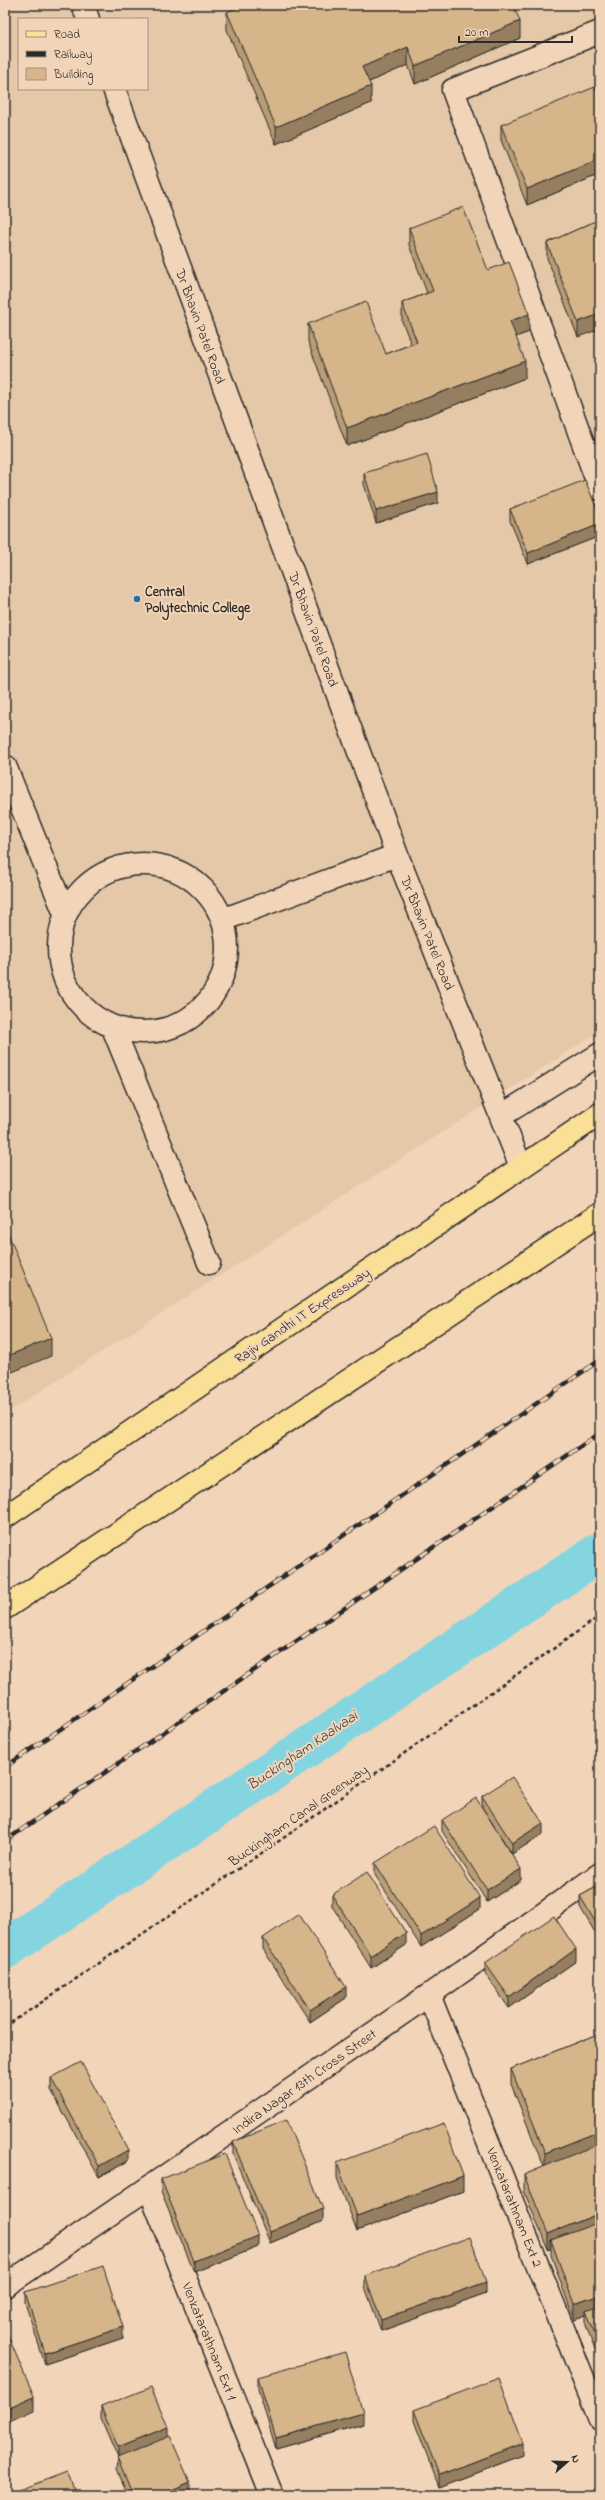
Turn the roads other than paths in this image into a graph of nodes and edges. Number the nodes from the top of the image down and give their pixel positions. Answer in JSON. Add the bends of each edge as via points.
{"nodes":[{"id":1,"x":83,"y":5,"type":"edge"},
{"id":2,"x":88,"y":18,"type":"edge"},
{"id":3,"x":600,"y":32,"type":"edge"},
{"id":4,"x":114,"y":90,"type":"edge"},
{"id":5,"x":600,"y":489,"type":"edge"},
{"id":6,"x":5,"y":766,"type":"edge"},
{"id":7,"x":397,"y":855,"type":"junction"},
{"id":8,"x":65,"y":914,"type":"junction"},
{"id":9,"x":222,"y":920,"type":"junction"},
{"id":10,"x":113,"y":1028,"type":"junction"},
{"id":11,"x":600,"y":1054,"type":"edge"},
{"id":12,"x":600,"y":1114,"type":"edge"},
{"id":13,"x":501,"y":1116,"type":"junction"},
{"id":14,"x":521,"y":1167,"type":"junction"},
{"id":15,"x":600,"y":1214,"type":"edge"},
{"id":16,"x":209,"y":1263,"type":"dead end"},
{"id":17,"x":5,"y":1517,"type":"edge"},
{"id":18,"x":5,"y":1608,"type":"edge"},
{"id":19,"x":600,"y":1874,"type":"edge"},
{"id":20,"x":429,"y":1995,"type":"junction"},
{"id":21,"x":149,"y":2188,"type":"junction"},
{"id":22,"x":5,"y":2286,"type":"edge"},
{"id":23,"x":600,"y":2420,"type":"edge"},
{"id":24,"x":272,"y":2495,"type":"edge"}],
"edges":[{"from":1,"to":2,"type":"street"},
{"from":3,"to":5,"type":"street","via":[[453,90]]},
{"from":4,"to":7,"type":"street","name":"Dr Bhavin Patel Road"},
{"from":6,"to":8,"type":"street"},
{"from":7,"to":9,"type":"street"},
{"from":7,"to":13,"type":"street","name":"Dr Bhavin Patel Road"},
{"from":8,"to":9,"type":"street","via":[[79,893],[97,877],[120,866],[145,864],[170,868],[192,880],[210,898]]},
{"from":8,"to":10,"type":"street","via":[[59,941],[61,968],[71,994],[90,1015]]},
{"from":9,"to":10,"type":"street","via":[[228,947],[223,974],[212,998],[192,1018],[167,1030],[140,1033]]},
{"from":10,"to":16,"type":"street"},
{"from":11,"to":13,"type":"street"},
{"from":12,"to":14,"type":"main road","name":"Rajiv Gandhi IT Expressway"},
{"from":13,"to":14,"type":"street","name":"Dr Bhavin Patel Road"},
{"from":14,"to":17,"type":"main road","name":"Rajiv Gandhi IT Expressway"},
{"from":15,"to":18,"type":"main road"},
{"from":19,"to":20,"type":"street","name":"Indira Nagar 13th Cross Street"},
{"from":20,"to":21,"type":"street","name":"Indira Nagar 13th Cross Street"},
{"from":20,"to":23,"type":"street","name":"Venkatarathnam Ext 2"},
{"from":21,"to":22,"type":"street","name":"Indira Nagar 13th Cross Street"},
{"from":21,"to":24,"type":"street","name":"Venkatarathnam Ext 1"}]}
